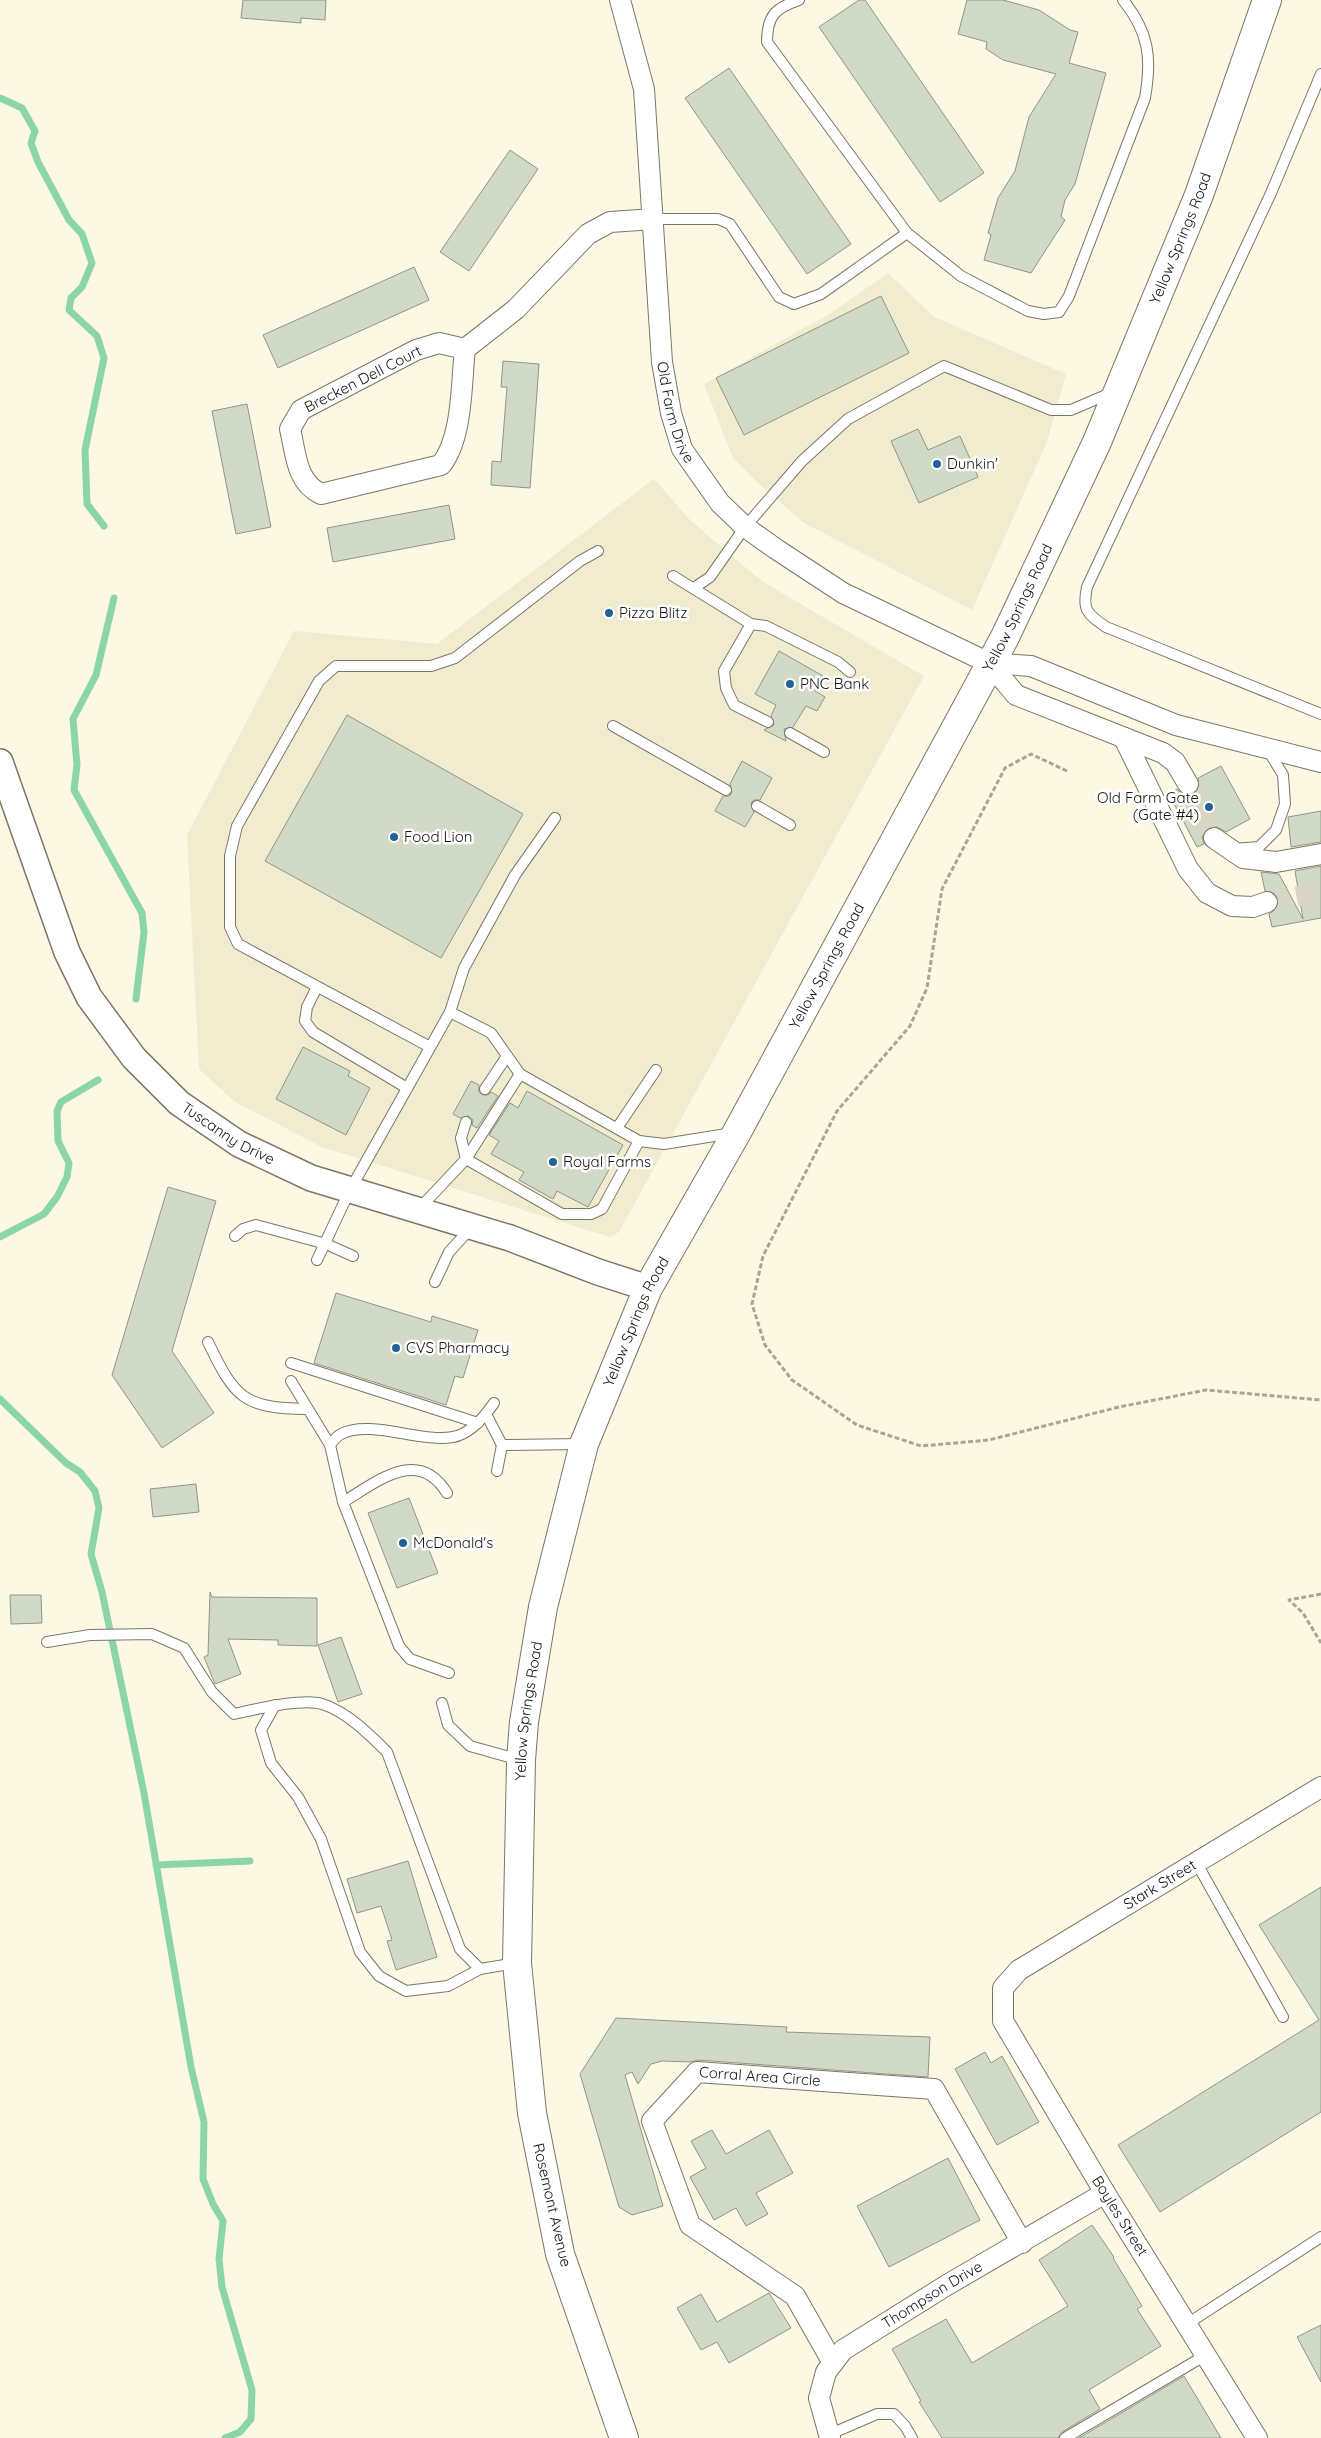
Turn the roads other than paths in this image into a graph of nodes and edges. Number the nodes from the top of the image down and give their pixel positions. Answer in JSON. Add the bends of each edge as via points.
{"nodes":[{"id":1,"x":620,"y":0,"type":"edge"},
{"id":2,"x":798,"y":0,"type":"edge"},
{"id":3,"x":1122,"y":0,"type":"edge"},
{"id":4,"x":1267,"y":0,"type":"edge"},
{"id":5,"x":1321,"y":74,"type":"edge"},
{"id":6,"x":654,"y":219,"type":"junction"},
{"id":7,"x":907,"y":233,"type":"junction"},
{"id":8,"x":465,"y":349,"type":"junction"},
{"id":9,"x":1120,"y":390,"type":"junction"},
{"id":10,"x":745,"y":527,"type":"junction"},
{"id":11,"x":598,"y":551,"type":"dead end"},
{"id":12,"x":672,"y":576,"type":"dead end"},
{"id":13,"x":694,"y":588,"type":"junction"},
{"id":14,"x":751,"y":624,"type":"junction"},
{"id":15,"x":989,"y":664,"type":"junction"},
{"id":16,"x":850,"y":672,"type":"dead end"},
{"id":17,"x":1321,"y":714,"type":"edge"},
{"id":18,"x":768,"y":722,"type":"dead end"},
{"id":19,"x":613,"y":726,"type":"dead end"},
{"id":20,"x":790,"y":733,"type":"dead end"},
{"id":21,"x":1124,"y":738,"type":"junction"},
{"id":22,"x":1266,"y":748,"type":"junction"},
{"id":23,"x":824,"y":752,"type":"dead end"},
{"id":24,"x":0,"y":762,"type":"edge"},
{"id":25,"x":1321,"y":762,"type":"edge"},
{"id":26,"x":1188,"y":784,"type":"tunnel mouth"},
{"id":27,"x":726,"y":790,"type":"dead end"},
{"id":28,"x":757,"y":806,"type":"dead end"},
{"id":29,"x":555,"y":818,"type":"dead end"},
{"id":30,"x":790,"y":825,"type":"dead end"},
{"id":31,"x":1222,"y":844,"type":"joint"},
{"id":32,"x":1321,"y":854,"type":"edge"},
{"id":33,"x":1267,"y":902,"type":"tunnel mouth"},
{"id":34,"x":317,"y":987,"type":"junction"},
{"id":35,"x":450,"y":1012,"type":"junction"},
{"id":36,"x":430,"y":1047,"type":"junction"},
{"id":37,"x":507,"y":1056,"type":"junction"},
{"id":38,"x":656,"y":1070,"type":"dead end"},
{"id":39,"x":520,"y":1074,"type":"junction"},
{"id":40,"x":407,"y":1088,"type":"junction"},
{"id":41,"x":485,"y":1089,"type":"dead end"},
{"id":42,"x":466,"y":1122,"type":"dead end"},
{"id":43,"x":617,"y":1128,"type":"junction"},
{"id":44,"x":737,"y":1132,"type":"junction"},
{"id":45,"x":639,"y":1141,"type":"junction"},
{"id":46,"x":466,"y":1159,"type":"junction"},
{"id":47,"x":350,"y":1190,"type":"junction"},
{"id":48,"x":417,"y":1210,"type":"junction"},
{"id":49,"x":472,"y":1226,"type":"junction"},
{"id":50,"x":235,"y":1236,"type":"dead end"},
{"id":51,"x":326,"y":1244,"type":"junction"},
{"id":52,"x":353,"y":1256,"type":"dead end"},
{"id":53,"x":316,"y":1260,"type":"dead end"},
{"id":54,"x":436,"y":1282,"type":"dead end"},
{"id":55,"x":648,"y":1288,"type":"junction"},
{"id":56,"x":208,"y":1342,"type":"dead end"},
{"id":57,"x":291,"y":1363,"type":"dead end"},
{"id":58,"x":291,"y":1380,"type":"dead end"},
{"id":59,"x":494,"y":1403,"type":"dead end"},
{"id":60,"x":307,"y":1409,"type":"junction"},
{"id":61,"x":486,"y":1414,"type":"junction"},
{"id":62,"x":478,"y":1423,"type":"junction"},
{"id":63,"x":330,"y":1444,"type":"junction"},
{"id":64,"x":502,"y":1444,"type":"junction"},
{"id":65,"x":584,"y":1444,"type":"junction"},
{"id":66,"x":497,"y":1471,"type":"dead end"},
{"id":67,"x":447,"y":1493,"type":"dead end"},
{"id":68,"x":343,"y":1502,"type":"junction"},
{"id":69,"x":47,"y":1642,"type":"dead end"},
{"id":70,"x":449,"y":1673,"type":"dead end"},
{"id":71,"x":442,"y":1703,"type":"dead end"},
{"id":72,"x":275,"y":1705,"type":"junction"},
{"id":73,"x":521,"y":1760,"type":"junction"},
{"id":74,"x":1320,"y":1788,"type":"edge"},
{"id":75,"x":1196,"y":1862,"type":"junction"},
{"id":76,"x":517,"y":1963,"type":"junction"},
{"id":77,"x":480,"y":1969,"type":"junction"},
{"id":78,"x":1004,"y":1988,"type":"joint"},
{"id":79,"x":1283,"y":2017,"type":"dead end"},
{"id":80,"x":1105,"y":2193,"type":"junction"},
{"id":81,"x":1321,"y":2237,"type":"edge"},
{"id":82,"x":1022,"y":2243,"type":"junction"},
{"id":83,"x":1188,"y":2324,"type":"junction"},
{"id":84,"x":1206,"y":2355,"type":"junction"},
{"id":85,"x":833,"y":2363,"type":"junction"},
{"id":86,"x":829,"y":2436,"type":"edge"},
{"id":87,"x":624,"y":2438,"type":"edge"},
{"id":88,"x":912,"y":2438,"type":"edge"},
{"id":89,"x":1065,"y":2438,"type":"edge"},
{"id":90,"x":1257,"y":2438,"type":"edge"}],
"edges":[{"from":1,"to":6,"type":"street","name":"Old Farm Drive","via":[[644,89]]},
{"from":2,"to":7,"type":"lane","via":[[774,14],[767,26],[767,42]]},
{"from":3,"to":7,"type":"lane","via":[[1149,51],[1145,98],[1069,296],[1058,312],[1028,311],[970,281]]},
{"from":4,"to":9,"type":"main road","name":"Yellow Springs Road","via":[[1199,195]]},
{"from":5,"to":17,"type":"lane","via":[[1271,193],[1092,578],[1084,602],[1089,616],[1106,627]]},
{"from":6,"to":7,"type":"lane","via":[[718,219],[730,224],[779,297],[794,304],[821,294]]},
{"from":6,"to":8,"type":"street","via":[[610,222],[588,234],[516,309]]},
{"from":6,"to":10,"type":"street","name":"Old Farm Drive","via":[[662,362],[670,413],[682,449],[720,503]]},
{"from":8,"to":8,"type":"street","name":"Brecken Dell Court","via":[[456,434],[449,455],[441,465],[321,494],[309,488],[302,479],[290,429],[301,410],[416,350],[439,343]]},
{"from":9,"to":10,"type":"lane","via":[[1071,410],[1051,410],[944,366],[848,419],[802,462]]},
{"from":9,"to":15,"type":"main road","name":"Yellow Springs Road","via":[[1009,628]]},
{"from":10,"to":13,"type":"lane","via":[[710,577]]},
{"from":10,"to":15,"type":"street","name":"Old Farm Drive","via":[[843,593]]},
{"from":11,"to":34,"type":"lane","via":[[580,561],[456,658],[431,666],[336,666],[319,681],[237,826],[230,856],[230,926],[238,944]]},
{"from":12,"to":13,"type":"lane"},
{"from":13,"to":14,"type":"lane"},
{"from":14,"to":16,"type":"lane","via":[[766,626],[838,662]]},
{"from":14,"to":18,"type":"lane","via":[[724,671],[726,688],[734,705]]},
{"from":15,"to":21,"type":"street","via":[[1016,696]]},
{"from":15,"to":22,"type":"street","via":[[1031,666],[1176,725]]},
{"from":15,"to":44,"type":"main road","name":"Yellow Springs Road"},
{"from":19,"to":27,"type":"lane"},
{"from":20,"to":23,"type":"lane"},
{"from":21,"to":26,"type":"street","via":[[1176,762]]},
{"from":21,"to":33,"type":"street","via":[[1188,869],[1207,893],[1232,906],[1253,907]]},
{"from":22,"to":25,"type":"street"},
{"from":22,"to":31,"type":"lane","via":[[1283,775],[1285,804],[1276,830],[1259,847]]},
{"from":24,"to":47,"type":"street","name":"Tuscanny Drive","via":[[67,952],[89,997],[134,1058],[179,1104],[239,1144],[311,1178]]},
{"from":28,"to":30,"type":"lane"},
{"from":29,"to":35,"type":"lane","via":[[515,875],[468,961]]},
{"from":31,"to":32,"type":"street","via":[[1243,858],[1276,862]]},
{"from":34,"to":36,"type":"lane"},
{"from":34,"to":40,"type":"lane","via":[[307,1008],[305,1022],[313,1032]]},
{"from":35,"to":36,"type":"lane"},
{"from":35,"to":37,"type":"lane","via":[[490,1033]]},
{"from":36,"to":40,"type":"lane"},
{"from":37,"to":39,"type":"lane"},
{"from":37,"to":41,"type":"lane"},
{"from":38,"to":43,"type":"lane"},
{"from":39,"to":43,"type":"lane"},
{"from":39,"to":46,"type":"lane"},
{"from":40,"to":47,"type":"lane"},
{"from":42,"to":46,"type":"lane","via":[[462,1138]]},
{"from":43,"to":45,"type":"lane"},
{"from":44,"to":45,"type":"lane","via":[[664,1144]]},
{"from":44,"to":55,"type":"main road","name":"Yellow Springs Road"},
{"from":45,"to":46,"type":"lane","via":[[602,1209],[591,1214],[562,1214]]},
{"from":46,"to":48,"type":"lane"},
{"from":47,"to":48,"type":"street","name":"Tuscanny Drive"},
{"from":47,"to":51,"type":"lane"},
{"from":48,"to":49,"type":"street","name":"Tuscanny Drive"},
{"from":49,"to":54,"type":"lane","via":[[449,1252]]},
{"from":49,"to":55,"type":"street","name":"Tuscanny Drive"},
{"from":50,"to":51,"type":"lane","via":[[256,1225]]},
{"from":51,"to":52,"type":"lane"},
{"from":51,"to":53,"type":"lane"},
{"from":55,"to":65,"type":"main road","name":"Yellow Springs Road"},
{"from":56,"to":60,"type":"lane","via":[[226,1380],[251,1403],[278,1409]]},
{"from":57,"to":62,"type":"lane"},
{"from":58,"to":60,"type":"lane"},
{"from":59,"to":61,"type":"lane"},
{"from":60,"to":63,"type":"lane"},
{"from":61,"to":62,"type":"lane"},
{"from":61,"to":64,"type":"lane"},
{"from":62,"to":63,"type":"lane","via":[[454,1437],[354,1430],[340,1434]]},
{"from":63,"to":68,"type":"lane"},
{"from":64,"to":65,"type":"lane"},
{"from":64,"to":66,"type":"lane"},
{"from":65,"to":73,"type":"main road","name":"Yellow Springs Road","via":[[543,1607]]},
{"from":67,"to":68,"type":"lane","via":[[432,1475],[408,1469],[396,1472]]},
{"from":68,"to":70,"type":"lane","via":[[399,1646],[410,1659]]},
{"from":69,"to":72,"type":"lane","via":[[90,1636],[152,1634],[184,1648],[212,1692],[234,1714]]},
{"from":71,"to":73,"type":"lane","via":[[448,1725],[470,1746]]},
{"from":72,"to":77,"type":"lane","via":[[322,1704],[362,1727],[387,1752],[460,1949]]},
{"from":72,"to":77,"type":"lane","via":[[262,1730],[271,1763],[298,1797],[321,1839],[360,1952],[369,1964],[379,1976],[406,1991],[448,1986]]},
{"from":73,"to":76,"type":"main road","name":"Yellow Springs Road"},
{"from":74,"to":75,"type":"street","name":"Stark Street"},
{"from":75,"to":78,"type":"street","name":"Stark Street","via":[[1020,1970]]},
{"from":75,"to":79,"type":"lane"},
{"from":76,"to":77,"type":"lane"},
{"from":76,"to":87,"type":"main road","name":"Rosemont Avenue","via":[[532,2113],[560,2254]]},
{"from":78,"to":80,"type":"street","name":"Boyles Street","via":[[1004,2021]]},
{"from":80,"to":82,"type":"street","name":"Thompson Drive"},
{"from":80,"to":83,"type":"street","name":"Boyles Street"},
{"from":81,"to":83,"type":"lane"},
{"from":82,"to":85,"type":"street","name":"Thompson Drive","via":[[843,2350]]},
{"from":82,"to":85,"type":"street","name":"Corral Area Circle","via":[[934,2089],[697,2072],[652,2122],[690,2224],[795,2296]]},
{"from":83,"to":84,"type":"street","name":"Boyles Street"},
{"from":84,"to":89,"type":"lane"},
{"from":84,"to":90,"type":"street","name":"Boyles Street"},
{"from":85,"to":86,"type":"street","name":"Thompson Drive","via":[[826,2372],[820,2398]]},
{"from":86,"to":88,"type":"lane","via":[[877,2414],[894,2414]]}]}
